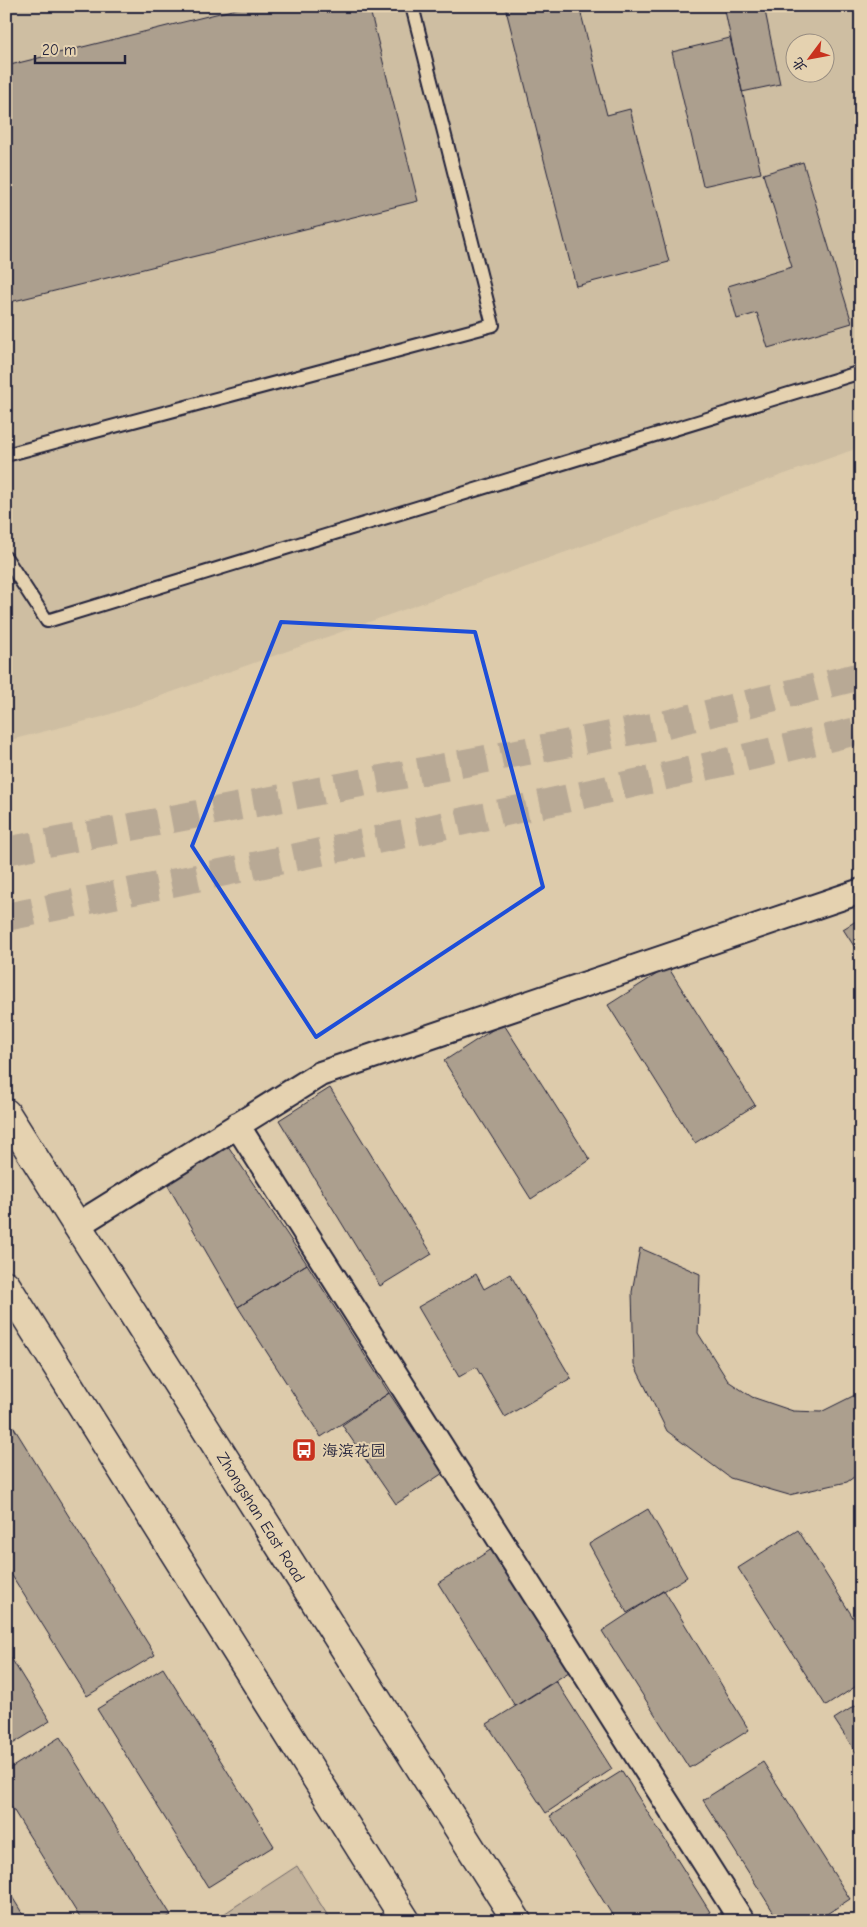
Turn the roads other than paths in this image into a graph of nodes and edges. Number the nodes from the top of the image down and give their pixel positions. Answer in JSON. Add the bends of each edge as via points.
{"nodes":[{"id":1,"x":412,"y":6,"type":"edge"},
{"id":2,"x":861,"y":372,"type":"edge"},
{"id":3,"x":6,"y":455,"type":"edge"},
{"id":4,"x":6,"y":558,"type":"edge"},
{"id":5,"x":861,"y":892,"type":"edge"},
{"id":6,"x":6,"y":1113,"type":"edge"},
{"id":7,"x":238,"y":1125,"type":"junction"},
{"id":8,"x":76,"y":1226,"type":"junction"},
{"id":9,"x":6,"y":1285,"type":"edge"},
{"id":10,"x":406,"y":1921,"type":"edge"},
{"id":11,"x":517,"y":1921,"type":"edge"},
{"id":12,"x":742,"y":1921,"type":"edge"}],
"edges":[{"from":1,"to":3,"type":"lane","via":[[493,325]]},
{"from":2,"to":4,"type":"lane","via":[[47,621]]},
{"from":5,"to":7,"type":"street","via":[[320,1074]]},
{"from":6,"to":8,"type":"main road","name":"Zhongshan East Road"},
{"from":7,"to":8,"type":"street"},
{"from":7,"to":12,"type":"street"},
{"from":8,"to":11,"type":"main road","name":"Zhongshan East Road"},
{"from":9,"to":10,"type":"main road"}]}
